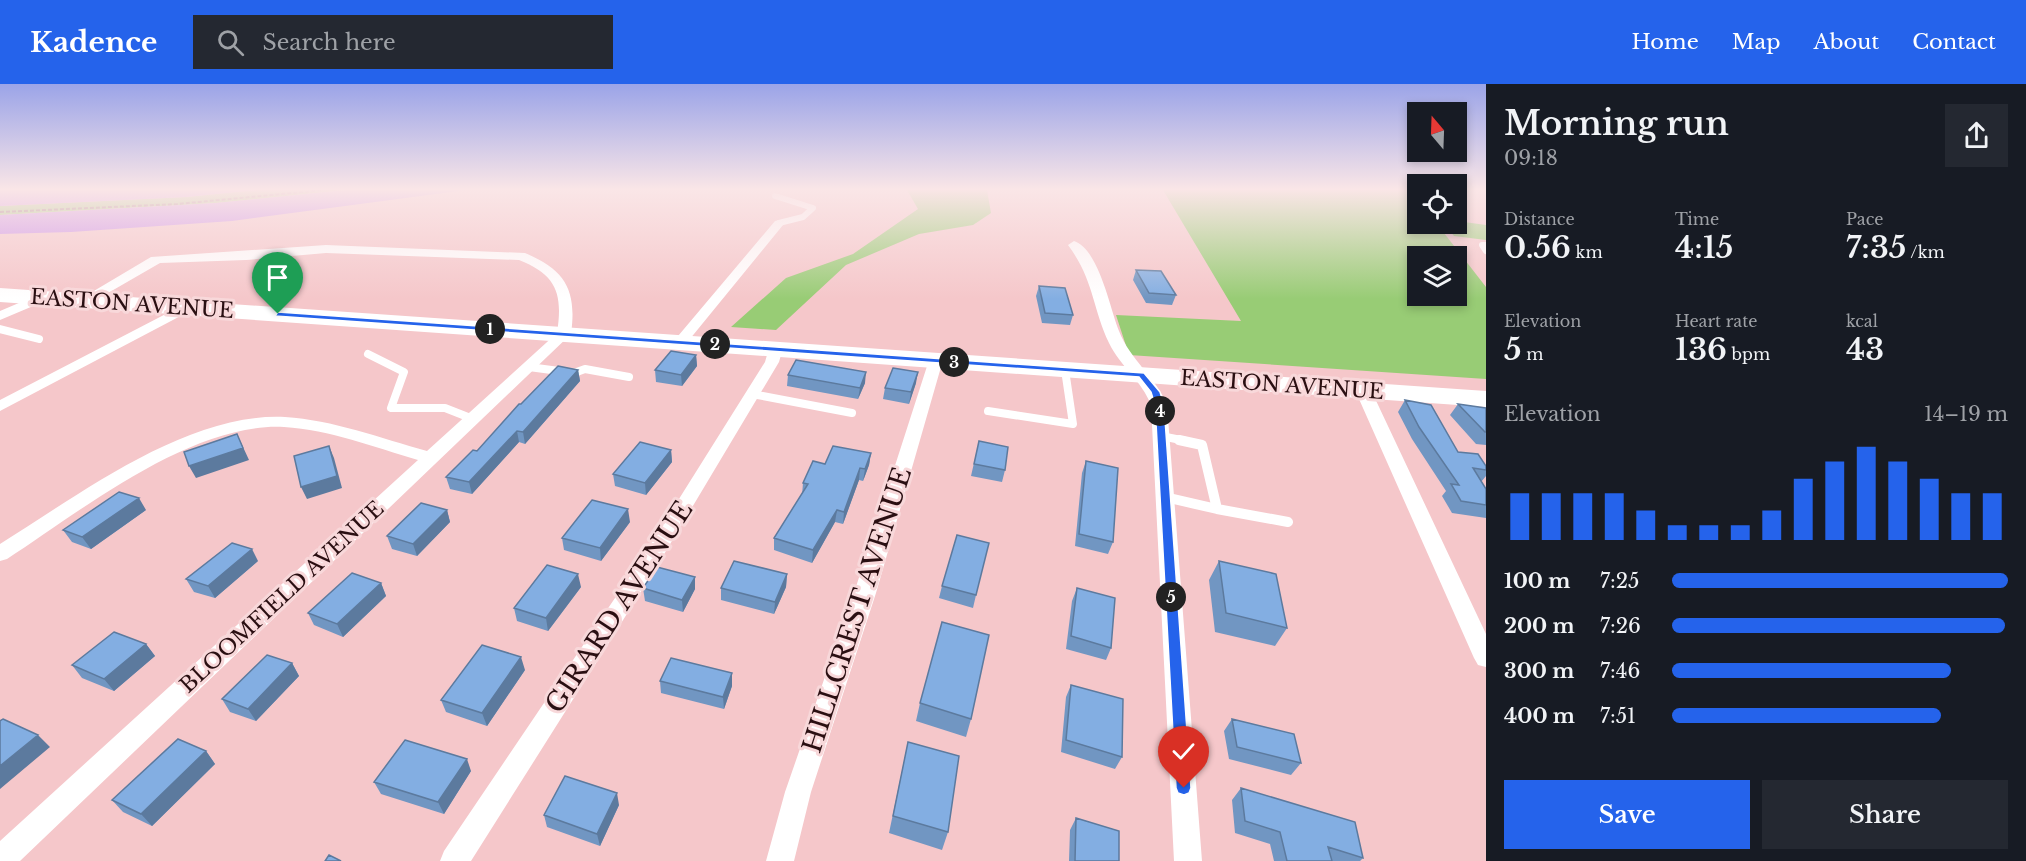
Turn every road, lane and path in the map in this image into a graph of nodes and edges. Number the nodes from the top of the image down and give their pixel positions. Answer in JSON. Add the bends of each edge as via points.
{"nodes":[{"id":1,"x":777,"y":226,"type":"edge"},
{"id":2,"x":1074,"y":245,"type":"dead end"},
{"id":3,"x":1486,"y":245,"type":"edge"},
{"id":4,"x":1486,"y":251,"type":"edge"},
{"id":5,"x":0,"y":295,"type":"edge"},
{"id":6,"x":40,"y":298,"type":"junction"},
{"id":7,"x":84,"y":301,"type":"junction"},
{"id":8,"x":185,"y":308,"type":"junction"},
{"id":9,"x":0,"y":316,"type":"edge"},
{"id":10,"x":0,"y":329,"type":"edge"},
{"id":11,"x":564,"y":334,"type":"junction"},
{"id":12,"x":39,"y":339,"type":"dead end"},
{"id":13,"x":680,"y":342,"type":"junction"},
{"id":14,"x":776,"y":348,"type":"junction"},
{"id":15,"x":368,"y":354,"type":"dead end"},
{"id":16,"x":936,"y":360,"type":"junction"},
{"id":17,"x":529,"y":367,"type":"junction"},
{"id":18,"x":1065,"y":370,"type":"junction"},
{"id":19,"x":1141,"y":375,"type":"junction"},
{"id":20,"x":629,"y":377,"type":"dead end"},
{"id":21,"x":1363,"y":390,"type":"junction"},
{"id":22,"x":752,"y":394,"type":"junction"},
{"id":23,"x":1486,"y":399,"type":"edge"},
{"id":24,"x":0,"y":406,"type":"edge"},
{"id":25,"x":988,"y":411,"type":"dead end"},
{"id":26,"x":852,"y":412,"type":"dead end"},
{"id":27,"x":473,"y":419,"type":"junction"},
{"id":28,"x":1161,"y":436,"type":"junction"},
{"id":29,"x":430,"y":458,"type":"junction"},
{"id":30,"x":1165,"y":497,"type":"junction"},
{"id":31,"x":1218,"y":509,"type":"junction"},
{"id":32,"x":1288,"y":522,"type":"dead end"},
{"id":33,"x":0,"y":554,"type":"edge"},
{"id":34,"x":1486,"y":658,"type":"edge"},
{"id":35,"x":0,"y":860,"type":"edge"},
{"id":36,"x":454,"y":861,"type":"edge"},
{"id":37,"x":780,"y":861,"type":"edge"},
{"id":38,"x":1188,"y":861,"type":"edge"}],
"edges":[{"from":1,"to":13,"type":"street"},
{"from":2,"to":19,"type":"street","via":[[1087,261],[1117,344]]},
{"from":3,"to":4,"type":"lane","via":[[1482,245]]},
{"from":5,"to":6,"type":"main road","name":"EASTON AVENUE"},
{"from":6,"to":7,"type":"main road","name":"EASTON AVENUE"},
{"from":6,"to":9,"type":"street"},
{"from":7,"to":8,"type":"main road","name":"EASTON AVENUE"},
{"from":7,"to":11,"type":"street","via":[[160,259],[326,249],[510,254],[541,263],[563,287],[568,313]]},
{"from":8,"to":11,"type":"main road","name":"EASTON AVENUE"},
{"from":8,"to":24,"type":"street"},
{"from":10,"to":12,"type":"lane"},
{"from":11,"to":13,"type":"main road","name":"EASTON AVENUE"},
{"from":11,"to":17,"type":"street","name":"BLOOMFIELD AVENUE"},
{"from":13,"to":14,"type":"main road","name":"EASTON AVENUE"},
{"from":14,"to":16,"type":"main road","name":"EASTON AVENUE"},
{"from":14,"to":22,"type":"street","name":"GIRARD AVENUE"},
{"from":15,"to":27,"type":"lane","via":[[404,372],[391,408],[445,408]]},
{"from":16,"to":18,"type":"main road","name":"EASTON AVENUE"},
{"from":16,"to":37,"type":"street","name":"HILLCREST AVENUE","via":[[865,593],[798,792]]},
{"from":17,"to":20,"type":"lane","via":[[574,373],[585,369]]},
{"from":17,"to":27,"type":"street","name":"BLOOMFIELD AVENUE"},
{"from":18,"to":19,"type":"main road","name":"EASTON AVENUE"},
{"from":18,"to":25,"type":"lane","via":[[1073,424]]},
{"from":19,"to":21,"type":"main road","name":"EASTON AVENUE"},
{"from":19,"to":28,"type":"street","via":[[1156,392]]},
{"from":21,"to":23,"type":"main road","name":"EASTON AVENUE"},
{"from":21,"to":34,"type":"street"},
{"from":22,"to":26,"type":"lane"},
{"from":22,"to":36,"type":"street","name":"GIRARD AVENUE","via":[[647,566]]},
{"from":27,"to":29,"type":"street","name":"BLOOMFIELD AVENUE"},
{"from":28,"to":30,"type":"street"},
{"from":28,"to":31,"type":"lane","via":[[1202,445]]},
{"from":29,"to":33,"type":"street","via":[[331,428],[281,422],[228,430],[147,460]]},
{"from":29,"to":35,"type":"street","name":"BLOOMFIELD AVENUE"},
{"from":30,"to":31,"type":"lane"},
{"from":30,"to":38,"type":"street"},
{"from":31,"to":32,"type":"lane"}]}
